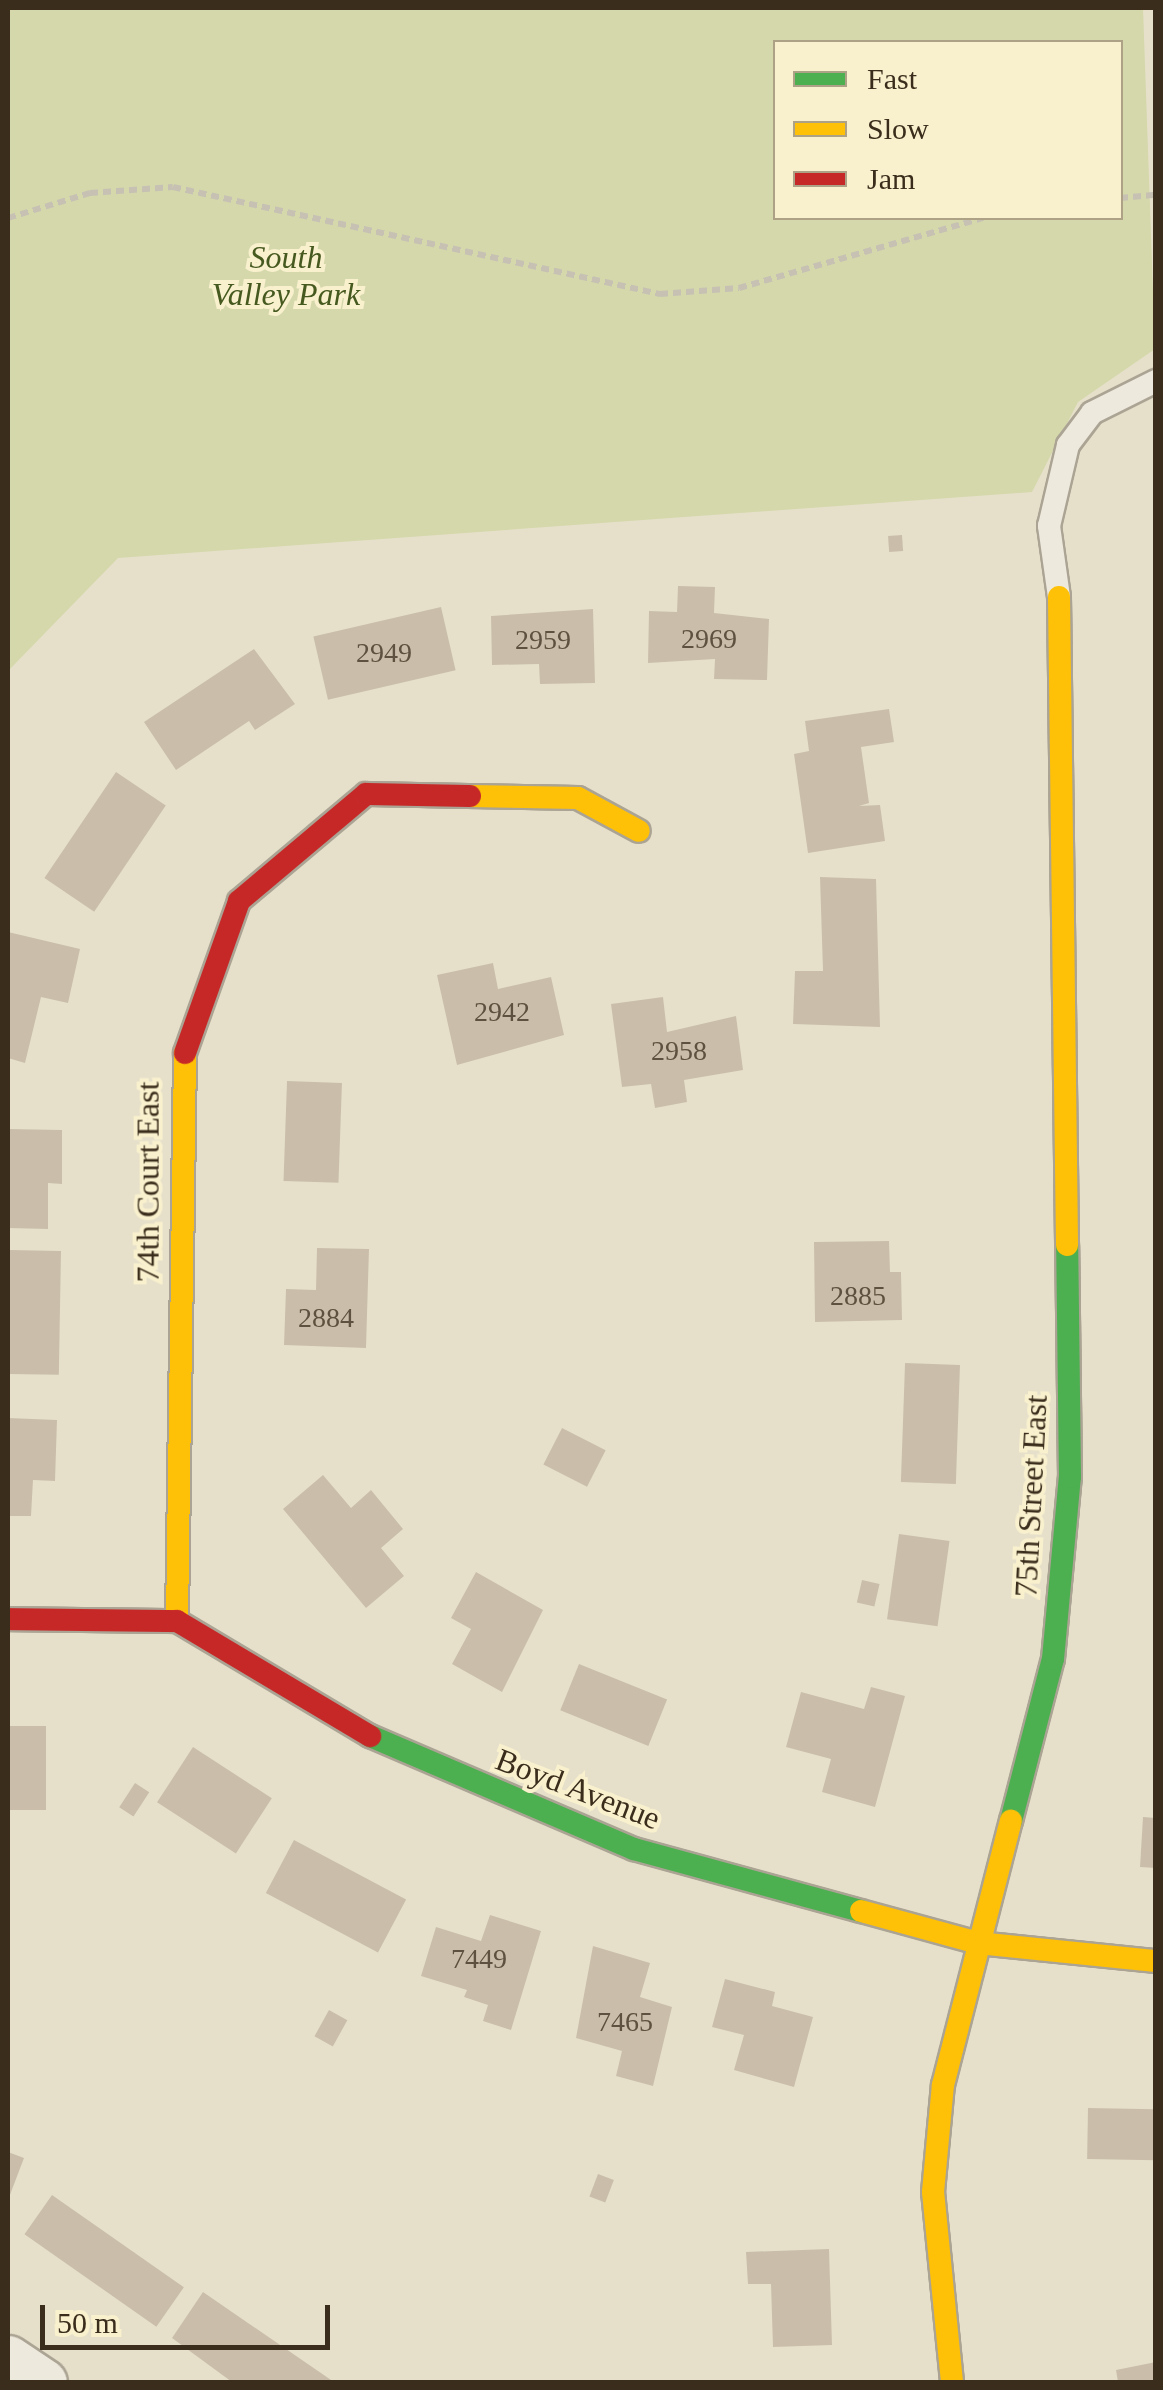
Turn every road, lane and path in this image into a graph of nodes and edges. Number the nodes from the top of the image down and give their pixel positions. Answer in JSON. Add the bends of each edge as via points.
{"nodes":[{"id":1,"x":1156,"y":195,"type":"edge"},
{"id":2,"x":1123,"y":198,"type":"edge"},
{"id":3,"x":8,"y":218,"type":"edge"},
{"id":4,"x":976,"y":220,"type":"edge"},
{"id":5,"x":1156,"y":380,"type":"edge"},
{"id":6,"x":1059,"y":597,"type":"joint"},
{"id":7,"x":639,"y":831,"type":"dead end"},
{"id":8,"x":8,"y":1619,"type":"edge"},
{"id":9,"x":177,"y":1620,"type":"junction"},
{"id":10,"x":978,"y":1943,"type":"junction"},
{"id":11,"x":1156,"y":1961,"type":"edge"},
{"id":12,"x":8,"y":2358,"type":"edge"},
{"id":13,"x":44,"y":2382,"type":"edge"},
{"id":14,"x":952,"y":2382,"type":"edge"}],
"edges":[{"from":1,"to":2,"type":"path"},
{"from":3,"to":4,"type":"path","via":[[90,194],[173,188],[660,294],[738,288]]},
{"from":5,"to":6,"type":"lane","via":[[1092,414],[1068,445],[1049,526]]},
{"from":6,"to":10,"type":"street","name":"75th Street East","via":[[1070,1477],[1053,1659]]},
{"from":7,"to":9,"type":"street","name":"74th Court East","via":[[578,798],[366,794],[239,901],[181,1065]]},
{"from":8,"to":9,"type":"street"},
{"from":9,"to":10,"type":"street","name":"Boyd Avenue","via":[[394,1750],[634,1850]]},
{"from":10,"to":11,"type":"street","name":"Boyd Avenue"},
{"from":10,"to":14,"type":"street","name":"75th Street East","via":[[943,2084],[933,2192]]},
{"from":12,"to":13,"type":"street"}]}
